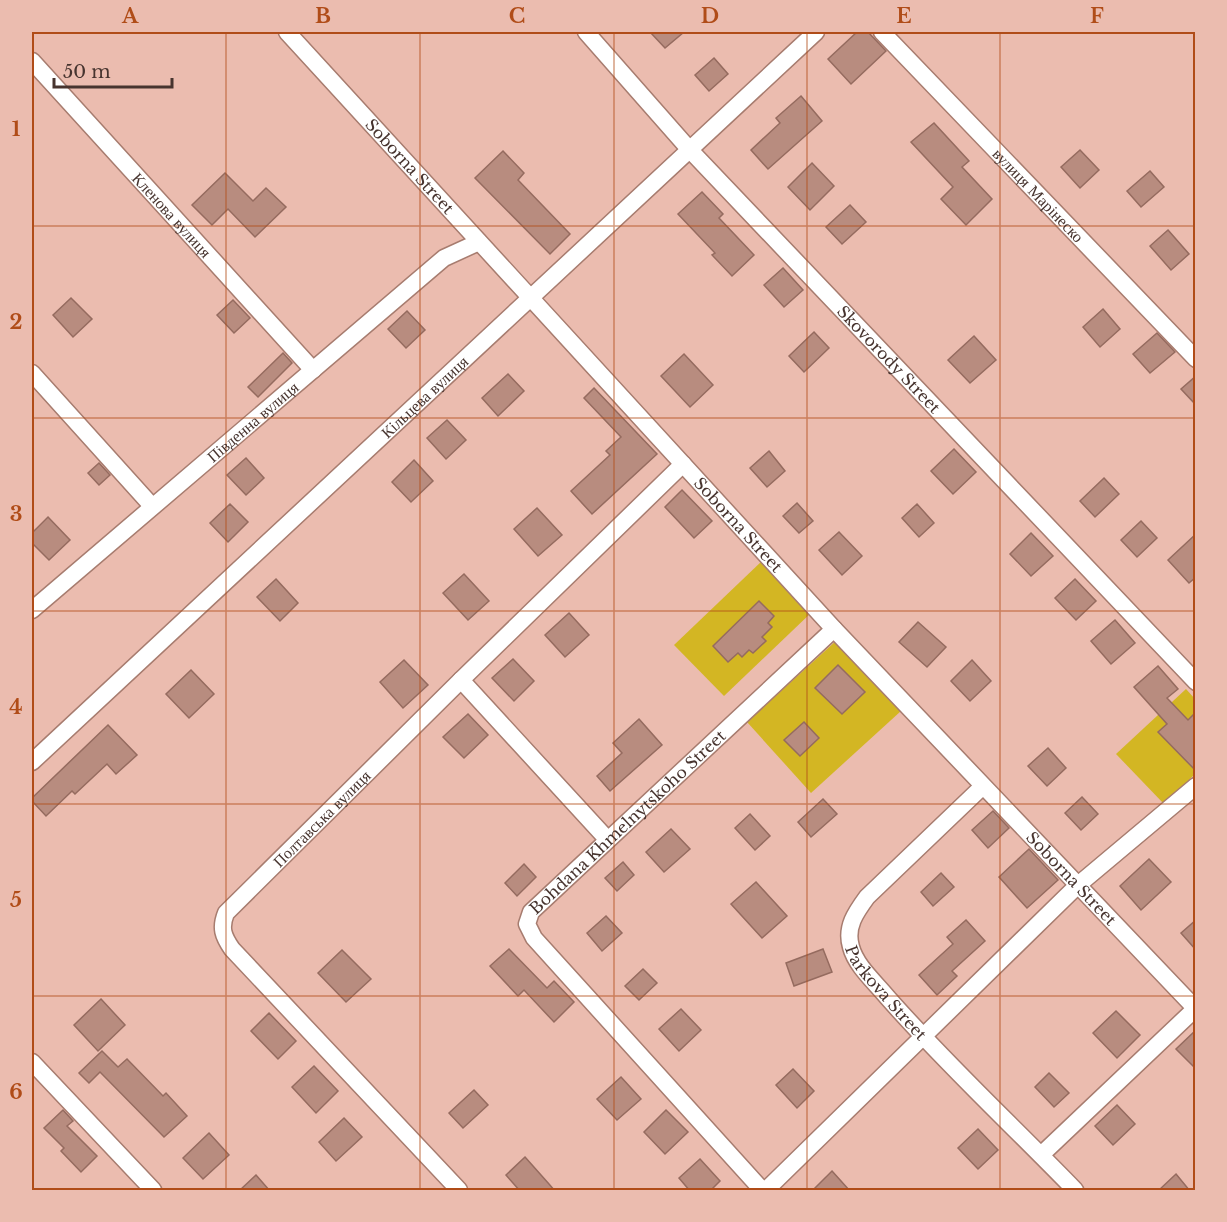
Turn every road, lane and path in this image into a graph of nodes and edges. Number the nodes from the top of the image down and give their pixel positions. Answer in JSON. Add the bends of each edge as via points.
{"nodes":[{"id":1,"x":287,"y":32,"type":"edge"},
{"id":2,"x":586,"y":32,"type":"edge"},
{"id":3,"x":816,"y":32,"type":"edge"},
{"id":4,"x":882,"y":32,"type":"edge"},
{"id":5,"x":32,"y":61,"type":"edge"},
{"id":6,"x":689,"y":149,"type":"junction"},
{"id":7,"x":479,"y":242,"type":"junction"},
{"id":8,"x":530,"y":298,"type":"junction"},
{"id":9,"x":1196,"y":359,"type":"edge"},
{"id":10,"x":314,"y":370,"type":"junction"},
{"id":11,"x":32,"y":373,"type":"edge"},
{"id":12,"x":683,"y":464,"type":"junction"},
{"id":13,"x":152,"y":506,"type":"junction"},
{"id":14,"x":32,"y":610,"type":"edge"},
{"id":15,"x":834,"y":629,"type":"junction"},
{"id":16,"x":461,"y":680,"type":"junction"},
{"id":17,"x":1196,"y":682,"type":"edge"},
{"id":18,"x":32,"y":762,"type":"edge"},
{"id":19,"x":983,"y":786,"type":"junction"},
{"id":20,"x":1196,"y":786,"type":"edge"},
{"id":21,"x":607,"y":839,"type":"junction"},
{"id":22,"x":1078,"y":885,"type":"junction"},
{"id":23,"x":1195,"y":1009,"type":"edge"},
{"id":24,"x":922,"y":1037,"type":"junction"},
{"id":25,"x":32,"y":1062,"type":"edge"},
{"id":26,"x":1041,"y":1155,"type":"junction"},
{"id":27,"x":153,"y":1191,"type":"edge"},
{"id":28,"x":459,"y":1191,"type":"edge"},
{"id":29,"x":764,"y":1191,"type":"edge"},
{"id":30,"x":1075,"y":1191,"type":"edge"}],
"edges":[{"from":1,"to":7,"type":"street","name":"Soborna Street"},
{"from":2,"to":6,"type":"street","name":"Skovorody Street"},
{"from":3,"to":6,"type":"street","name":"Кільцева вулиця"},
{"from":4,"to":9,"type":"street","name":"вулиця Марінеско"},
{"from":5,"to":10,"type":"street","name":"Кленова вулиця"},
{"from":6,"to":8,"type":"street","name":"Кільцева вулиця"},
{"from":6,"to":17,"type":"street","name":"Skovorody Street"},
{"from":7,"to":8,"type":"street","name":"Soborna Street"},
{"from":7,"to":10,"type":"street","name":"Південна вулиця","via":[[444,258]]},
{"from":8,"to":12,"type":"street","name":"Soborna Street"},
{"from":8,"to":18,"type":"street","name":"Кільцева вулиця"},
{"from":10,"to":13,"type":"street","name":"Південна вулиця"},
{"from":11,"to":13,"type":"street"},
{"from":12,"to":15,"type":"street","name":"Soborna Street"},
{"from":12,"to":16,"type":"street","name":"Полтавська вулиця"},
{"from":13,"to":14,"type":"street","name":"Південна вулиця"},
{"from":15,"to":19,"type":"street","name":"Soborna Street"},
{"from":15,"to":21,"type":"street","name":"Bohdana Khmelnytskoho Street"},
{"from":16,"to":21,"type":"street"},
{"from":16,"to":28,"type":"street","name":"Полтавська вулиця","via":[[226,913],[221,925],[232,949]]},
{"from":19,"to":22,"type":"street","name":"Soborna Street"},
{"from":19,"to":24,"type":"street","name":"Parkova Street","via":[[867,897],[854,914],[849,932],[860,964]]},
{"from":20,"to":22,"type":"street"},
{"from":21,"to":29,"type":"street","name":"Bohdana Khmelnytskoho Street","via":[[531,912],[527,924],[534,938]]},
{"from":22,"to":23,"type":"street","name":"Soborna Street"},
{"from":22,"to":24,"type":"street"},
{"from":23,"to":26,"type":"street"},
{"from":24,"to":26,"type":"street","name":"Parkova Street"},
{"from":24,"to":29,"type":"street"},
{"from":25,"to":27,"type":"street"},
{"from":26,"to":30,"type":"street","name":"Parkova Street"}]}
